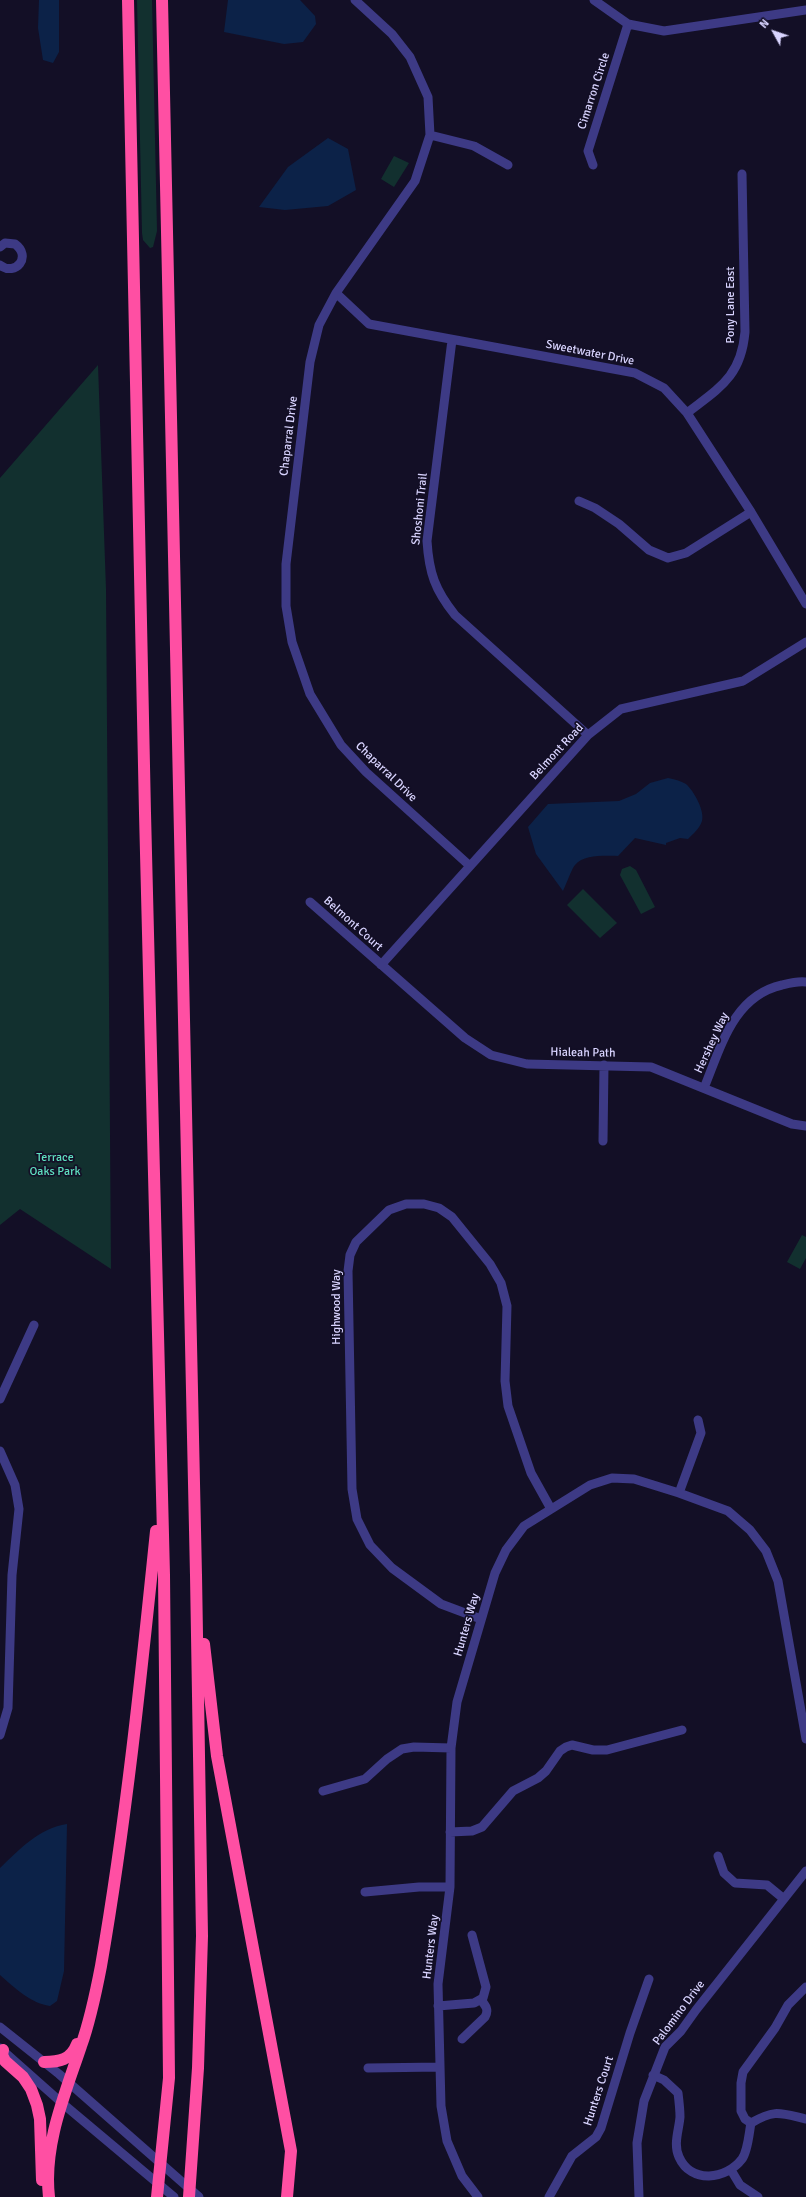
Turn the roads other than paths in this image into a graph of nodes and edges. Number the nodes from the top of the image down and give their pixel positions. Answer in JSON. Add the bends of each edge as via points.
{"nodes":[{"id":1,"x":128,"y":0,"type":"edge"},
{"id":2,"x":162,"y":0,"type":"edge"},
{"id":3,"x":355,"y":0,"type":"edge"},
{"id":4,"x":594,"y":0,"type":"edge"},
{"id":5,"x":806,"y":10,"type":"edge"},
{"id":6,"x":628,"y":24,"type":"junction"},
{"id":7,"x":430,"y":135,"type":"junction"},
{"id":8,"x":508,"y":164,"type":"dead end"},
{"id":9,"x":593,"y":165,"type":"dead end"},
{"id":10,"x":742,"y":174,"type":"dead end"},
{"id":11,"x":0,"y":247,"type":"edge"},
{"id":12,"x":0,"y":265,"type":"edge"},
{"id":13,"x":336,"y":292,"type":"junction"},
{"id":14,"x":452,"y":340,"type":"junction"},
{"id":15,"x":687,"y":413,"type":"junction"},
{"id":16,"x":579,"y":501,"type":"dead end"},
{"id":17,"x":750,"y":512,"type":"junction"},
{"id":18,"x":806,"y":604,"type":"edge"},
{"id":19,"x":806,"y":642,"type":"edge"},
{"id":20,"x":588,"y":734,"type":"junction"},
{"id":21,"x":470,"y":866,"type":"junction"},
{"id":22,"x":310,"y":902,"type":"dead end"},
{"id":23,"x":381,"y":965,"type":"junction"},
{"id":24,"x":806,"y":982,"type":"edge"},
{"id":25,"x":604,"y":1064,"type":"junction"},
{"id":26,"x":704,"y":1088,"type":"junction"},
{"id":27,"x":806,"y":1126,"type":"edge"},
{"id":28,"x":603,"y":1141,"type":"dead end"},
{"id":29,"x":34,"y":1325,"type":"dead end"},
{"id":30,"x":0,"y":1399,"type":"edge"},
{"id":31,"x":698,"y":1420,"type":"dead end"},
{"id":32,"x":0,"y":1451,"type":"edge"},
{"id":33,"x":161,"y":1487,"type":"junction"},
{"id":34,"x":679,"y":1493,"type":"junction"},
{"id":35,"x":551,"y":1509,"type":"junction"},
{"id":36,"x":196,"y":1575,"type":"junction"},
{"id":37,"x":481,"y":1619,"type":"junction"},
{"id":38,"x":682,"y":1730,"type":"dead end"},
{"id":39,"x":0,"y":1734,"type":"edge"},
{"id":40,"x":806,"y":1739,"type":"edge"},
{"id":41,"x":451,"y":1748,"type":"junction"},
{"id":42,"x":323,"y":1791,"type":"dead end"},
{"id":43,"x":450,"y":1832,"type":"junction"},
{"id":44,"x":718,"y":1856,"type":"dead end"},
{"id":45,"x":806,"y":1871,"type":"edge"},
{"id":46,"x":450,"y":1887,"type":"junction"},
{"id":47,"x":365,"y":1892,"type":"dead end"},
{"id":48,"x":784,"y":1899,"type":"junction"},
{"id":49,"x":472,"y":1935,"type":"dead end"},
{"id":50,"x":649,"y":1979,"type":"dead end"},
{"id":51,"x":806,"y":1987,"type":"edge"},
{"id":52,"x":94,"y":1992,"type":"junction"},
{"id":53,"x":481,"y":2000,"type":"junction"},
{"id":54,"x":438,"y":2006,"type":"junction"},
{"id":55,"x":0,"y":2027,"type":"edge"},
{"id":56,"x":462,"y":2038,"type":"dead end"},
{"id":57,"x":1,"y":2049,"type":"edge"},
{"id":58,"x":44,"y":2062,"type":"junction"},
{"id":59,"x":440,"y":2067,"type":"junction"},
{"id":60,"x":368,"y":2068,"type":"dead end"},
{"id":61,"x":653,"y":2075,"type":"junction"},
{"id":62,"x":67,"y":2082,"type":"junction"},
{"id":63,"x":62,"y":2103,"type":"junction"},
{"id":64,"x":806,"y":2119,"type":"edge"},
{"id":65,"x":751,"y":2123,"type":"junction"},
{"id":66,"x":291,"y":2160,"type":"junction"},
{"id":67,"x":731,"y":2170,"type":"junction"},
{"id":68,"x":48,"y":2192,"type":"edge"},
{"id":69,"x":157,"y":2197,"type":"edge"},
{"id":70,"x":174,"y":2197,"type":"edge"},
{"id":71,"x":189,"y":2197,"type":"edge"},
{"id":72,"x":199,"y":2197,"type":"edge"},
{"id":73,"x":287,"y":2197,"type":"edge"},
{"id":74,"x":293,"y":2197,"type":"edge"},
{"id":75,"x":478,"y":2197,"type":"edge"},
{"id":76,"x":549,"y":2197,"type":"edge"},
{"id":77,"x":639,"y":2197,"type":"edge"},
{"id":78,"x":758,"y":2197,"type":"edge"}],
"edges":[{"from":1,"to":33,"type":"highway"},
{"from":2,"to":36,"type":"highway"},
{"from":3,"to":7,"type":"street","name":"Chaparral Drive","via":[[392,34],[410,57],[428,97]]},
{"from":4,"to":6,"type":"street"},
{"from":5,"to":6,"type":"street","via":[[664,32]]},
{"from":6,"to":9,"type":"street","name":"Cimarron Circle","via":[[588,151]]},
{"from":7,"to":8,"type":"street","via":[[474,146]]},
{"from":7,"to":13,"type":"street","name":"Chaparral Drive","via":[[415,181]]},
{"from":10,"to":15,"type":"street","name":"Pony Lane East","via":[[745,332],[743,351],[726,383]]},
{"from":11,"to":12,"type":"street","via":[[5,243],[16,244],[23,256],[19,266],[14,268],[4,268]]},
{"from":13,"to":14,"type":"street","name":"Sweetwater Drive","via":[[369,324]]},
{"from":13,"to":21,"type":"street","name":"Chaparral Drive","via":[[319,325],[309,369],[286,564],[286,606],[292,642],[310,694],[341,745],[366,772]]},
{"from":14,"to":15,"type":"street","name":"Sweetwater Drive","via":[[635,373],[664,388]]},
{"from":14,"to":20,"type":"street","name":"Shoshoni Trail","via":[[427,541],[432,579],[441,598],[455,615]]},
{"from":15,"to":17,"type":"street","name":"Sweetwater Drive"},
{"from":16,"to":17,"type":"street","via":[[619,524],[649,550],[668,558],[686,553]]},
{"from":17,"to":18,"type":"street","name":"Sweetwater Drive"},
{"from":19,"to":20,"type":"street","name":"Belmont Road","via":[[743,682],[621,709]]},
{"from":20,"to":21,"type":"street","name":"Belmont Road"},
{"from":21,"to":23,"type":"street","name":"Belmont Road"},
{"from":22,"to":23,"type":"street","name":"Belmont Court"},
{"from":23,"to":25,"type":"street","name":"Hialeah Path","via":[[464,1038],[491,1055],[527,1064]]},
{"from":24,"to":26,"type":"street","name":"Hershey Way","via":[[798,981],[768,988],[742,1007],[730,1025]]},
{"from":25,"to":26,"type":"street","name":"Hialeah Path","via":[[651,1067]]},
{"from":25,"to":28,"type":"street"},
{"from":26,"to":27,"type":"street","name":"Hialeah Path","via":[[792,1124]]},
{"from":29,"to":30,"type":"street"},
{"from":31,"to":34,"type":"street","via":[[701,1433]]},
{"from":32,"to":39,"type":"street","via":[[15,1485],[18,1509],[12,1575],[8,1708]]},
{"from":33,"to":52,"type":"highway","via":[[135,1733],[100,1968]]},
{"from":33,"to":69,"type":"highway","via":[[169,2078]]},
{"from":34,"to":35,"type":"street","name":"Hunters Way","via":[[634,1479],[612,1478],[590,1485]]},
{"from":34,"to":40,"type":"street","name":"Hunters Way","via":[[728,1511],[750,1530],[766,1551],[778,1581]]},
{"from":35,"to":37,"type":"street","name":"Hunters Way","via":[[524,1526],[506,1550],[495,1573]]},
{"from":35,"to":37,"type":"street","name":"Highwood Way","via":[[531,1474],[508,1406],[505,1381],[507,1306],[501,1283],[490,1264],[452,1217],[439,1208],[424,1204],[406,1204],[389,1210],[356,1242],[350,1255],[348,1270],[352,1489],[357,1519],[370,1545],[392,1568],[441,1604]]},
{"from":36,"to":66,"type":"highway","via":[[217,1756],[287,2127]]},
{"from":36,"to":71,"type":"highway","via":[[202,1936],[194,2143]]},
{"from":37,"to":41,"type":"street","name":"Hunters Way","via":[[458,1702]]},
{"from":38,"to":43,"type":"street","via":[[607,1750],[572,1745],[566,1747],[560,1750],[538,1778],[513,1791],[482,1827],[472,1831]]},
{"from":41,"to":42,"type":"street","via":[[402,1749],[365,1779]]},
{"from":41,"to":43,"type":"street","name":"Hunters Way"},
{"from":43,"to":46,"type":"street","name":"Hunters Way"},
{"from":44,"to":48,"type":"street","via":[[724,1873],[735,1883],[767,1885]]},
{"from":45,"to":48,"type":"street","name":"Palomino Drive"},
{"from":46,"to":47,"type":"street"},
{"from":46,"to":54,"type":"street","name":"Hunters Way","via":[[438,1984]]},
{"from":48,"to":61,"type":"street","name":"Palomino Drive","via":[[681,2031],[665,2047]]},
{"from":49,"to":53,"type":"street","via":[[486,1987],[486,1993]]},
{"from":50,"to":76,"type":"street","name":"Hunters Court","via":[[601,2128],[596,2137],[572,2156]]},
{"from":51,"to":65,"type":"street","via":[[788,2005],[775,2028],[743,2072],[741,2111],[745,2119]]},
{"from":52,"to":58,"type":"highway","via":[[71,2055],[62,2061]]},
{"from":52,"to":62,"type":"highway","via":[[82,2044]]},
{"from":53,"to":54,"type":"street","via":[[474,2003]]},
{"from":53,"to":56,"type":"street","via":[[487,2008],[485,2017]]},
{"from":54,"to":59,"type":"street","name":"Hunters Way"},
{"from":55,"to":58,"type":"street"},
{"from":57,"to":63,"type":"street"},
{"from":57,"to":68,"type":"highway","via":[[5,2061],[23,2077],[31,2089],[37,2105],[40,2119],[41,2178]]},
{"from":58,"to":62,"type":"street"},
{"from":59,"to":60,"type":"street"},
{"from":59,"to":75,"type":"street","name":"Hunters Way","via":[[441,2106],[447,2141],[462,2176]]},
{"from":61,"to":67,"type":"street","via":[[664,2080],[678,2093],[680,2117],[676,2140],[678,2156],[687,2169],[711,2177]]},
{"from":61,"to":77,"type":"street","name":"Palomino Drive","via":[[644,2101],[637,2143]]},
{"from":62,"to":63,"type":"highway"},
{"from":62,"to":72,"type":"street"},
{"from":63,"to":68,"type":"highway","via":[[49,2163]]},
{"from":63,"to":70,"type":"street"},
{"from":64,"to":65,"type":"street","via":[[777,2112]]},
{"from":65,"to":67,"type":"street","via":[[743,2158]]},
{"from":66,"to":73,"type":"highway"},
{"from":66,"to":74,"type":"highway","via":[[295,2181]]},
{"from":67,"to":78,"type":"street","via":[[740,2185]]}]}
